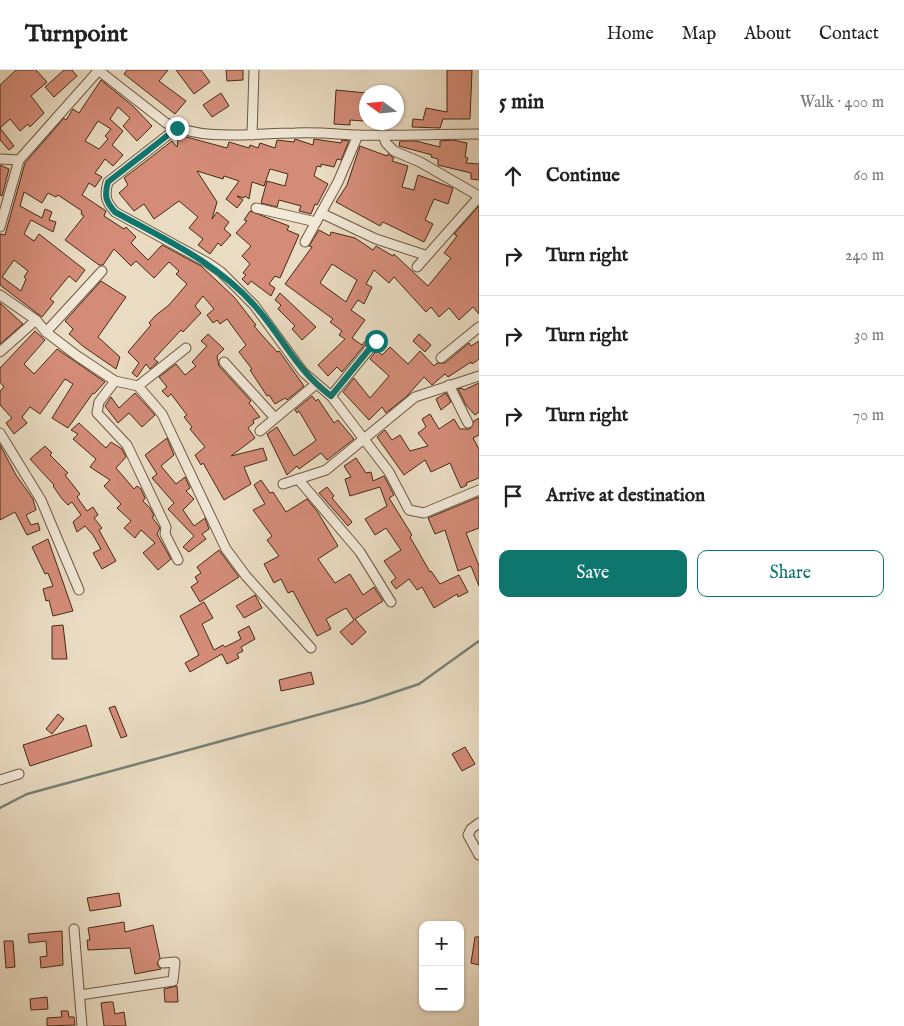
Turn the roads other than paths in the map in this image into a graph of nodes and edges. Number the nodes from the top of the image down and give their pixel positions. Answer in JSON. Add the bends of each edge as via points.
{"nodes":[{"id":1,"x":98,"y":70,"type":"edge"},
{"id":2,"x":254,"y":70,"type":"edge"},
{"id":3,"x":177,"y":128,"type":"junction"},
{"id":4,"x":479,"y":134,"type":"edge"},
{"id":5,"x":252,"y":135,"type":"junction"},
{"id":6,"x":358,"y":135,"type":"junction"},
{"id":7,"x":383,"y":135,"type":"junction"},
{"id":8,"x":0,"y":159,"type":"edge"},
{"id":9,"x":19,"y":160,"type":"junction"},
{"id":10,"x":479,"y":197,"type":"edge"},
{"id":11,"x":256,"y":208,"type":"dead end"},
{"id":12,"x":321,"y":212,"type":"junction"},
{"id":13,"x":316,"y":222,"type":"junction"},
{"id":14,"x":0,"y":227,"type":"edge"},
{"id":15,"x":304,"y":242,"type":"dead end"},
{"id":16,"x":425,"y":255,"type":"junction"},
{"id":17,"x":417,"y":267,"type":"dead end"},
{"id":18,"x":102,"y":271,"type":"dead end"},
{"id":19,"x":0,"y":296,"type":"edge"},
{"id":20,"x":36,"y":320,"type":"junction"},
{"id":21,"x":479,"y":327,"type":"edge"},
{"id":22,"x":46,"y":332,"type":"junction"},
{"id":23,"x":376,"y":341,"type":"dead end"},
{"id":24,"x":186,"y":348,"type":"dead end"},
{"id":25,"x":0,"y":352,"type":"edge"},
{"id":26,"x":442,"y":358,"type":"dead end"},
{"id":27,"x":224,"y":362,"type":"dead end"},
{"id":28,"x":479,"y":376,"type":"edge"},
{"id":29,"x":115,"y":381,"type":"junction"},
{"id":30,"x":316,"y":384,"type":"junction"},
{"id":31,"x":449,"y":385,"type":"junction"},
{"id":32,"x":138,"y":386,"type":"junction"},
{"id":33,"x":331,"y":396,"type":"junction"},
{"id":34,"x":275,"y":418,"type":"junction"},
{"id":35,"x":468,"y":423,"type":"dead end"},
{"id":36,"x":260,"y":431,"type":"dead end"},
{"id":37,"x":0,"y":433,"type":"edge"},
{"id":38,"x":364,"y":437,"type":"junction"},
{"id":39,"x":298,"y":479,"type":"junction"},
{"id":40,"x":283,"y":484,"type":"dead end"},
{"id":41,"x":479,"y":490,"type":"edge"},
{"id":42,"x":178,"y":560,"type":"dead end"},
{"id":43,"x":79,"y":590,"type":"dead end"},
{"id":44,"x":391,"y":602,"type":"dead end"},
{"id":45,"x":311,"y":648,"type":"dead end"},
{"id":46,"x":19,"y":774,"type":"dead end"},
{"id":47,"x":0,"y":780,"type":"edge"},
{"id":48,"x":479,"y":823,"type":"edge"},
{"id":49,"x":479,"y":855,"type":"edge"},
{"id":50,"x":74,"y":929,"type":"dead end"},
{"id":51,"x":164,"y":963,"type":"dead end"},
{"id":52,"x":80,"y":995,"type":"junction"},
{"id":53,"x":82,"y":1026,"type":"edge"}],
"edges":[{"from":1,"to":3,"type":"street"},
{"from":1,"to":9,"type":"street"},
{"from":2,"to":5,"type":"street"},
{"from":3,"to":5,"type":"street"},
{"from":3,"to":30,"type":"street","via":[[108,182],[105,192],[107,204],[115,212],[221,272],[254,305],[303,372]]},
{"from":4,"to":7,"type":"street"},
{"from":5,"to":6,"type":"street","via":[[296,132]]},
{"from":6,"to":7,"type":"street"},
{"from":6,"to":12,"type":"street"},
{"from":7,"to":10,"type":"street","via":[[394,151],[420,162]]},
{"from":8,"to":9,"type":"street"},
{"from":9,"to":14,"type":"street"},
{"from":10,"to":16,"type":"street"},
{"from":11,"to":13,"type":"street"},
{"from":12,"to":13,"type":"street"},
{"from":12,"to":16,"type":"street","via":[[376,239]]},
{"from":13,"to":15,"type":"street"},
{"from":16,"to":17,"type":"street"},
{"from":18,"to":22,"type":"street"},
{"from":19,"to":20,"type":"street"},
{"from":20,"to":22,"type":"street"},
{"from":20,"to":25,"type":"street"},
{"from":21,"to":26,"type":"street"},
{"from":22,"to":29,"type":"street"},
{"from":23,"to":33,"type":"street"},
{"from":24,"to":32,"type":"street"},
{"from":27,"to":34,"type":"street"},
{"from":28,"to":31,"type":"street"},
{"from":29,"to":32,"type":"street"},
{"from":29,"to":42,"type":"street","via":[[98,402],[97,413],[127,445]]},
{"from":30,"to":33,"type":"street"},
{"from":30,"to":34,"type":"street"},
{"from":31,"to":35,"type":"street"},
{"from":31,"to":38,"type":"street","via":[[415,397]]},
{"from":32,"to":45,"type":"street","via":[[162,414],[226,550]]},
{"from":33,"to":38,"type":"street"},
{"from":34,"to":36,"type":"street"},
{"from":37,"to":43,"type":"street","via":[[41,500]]},
{"from":38,"to":39,"type":"street","via":[[326,470]]},
{"from":38,"to":41,"type":"street","via":[[410,510],[424,513]]},
{"from":39,"to":40,"type":"street"},
{"from":39,"to":44,"type":"street","via":[[360,552]]},
{"from":46,"to":47,"type":"street"},
{"from":48,"to":49,"type":"street","via":[[468,835]]},
{"from":50,"to":52,"type":"street"},
{"from":51,"to":52,"type":"street","via":[[175,962],[173,981]]},
{"from":52,"to":53,"type":"street"}]}
